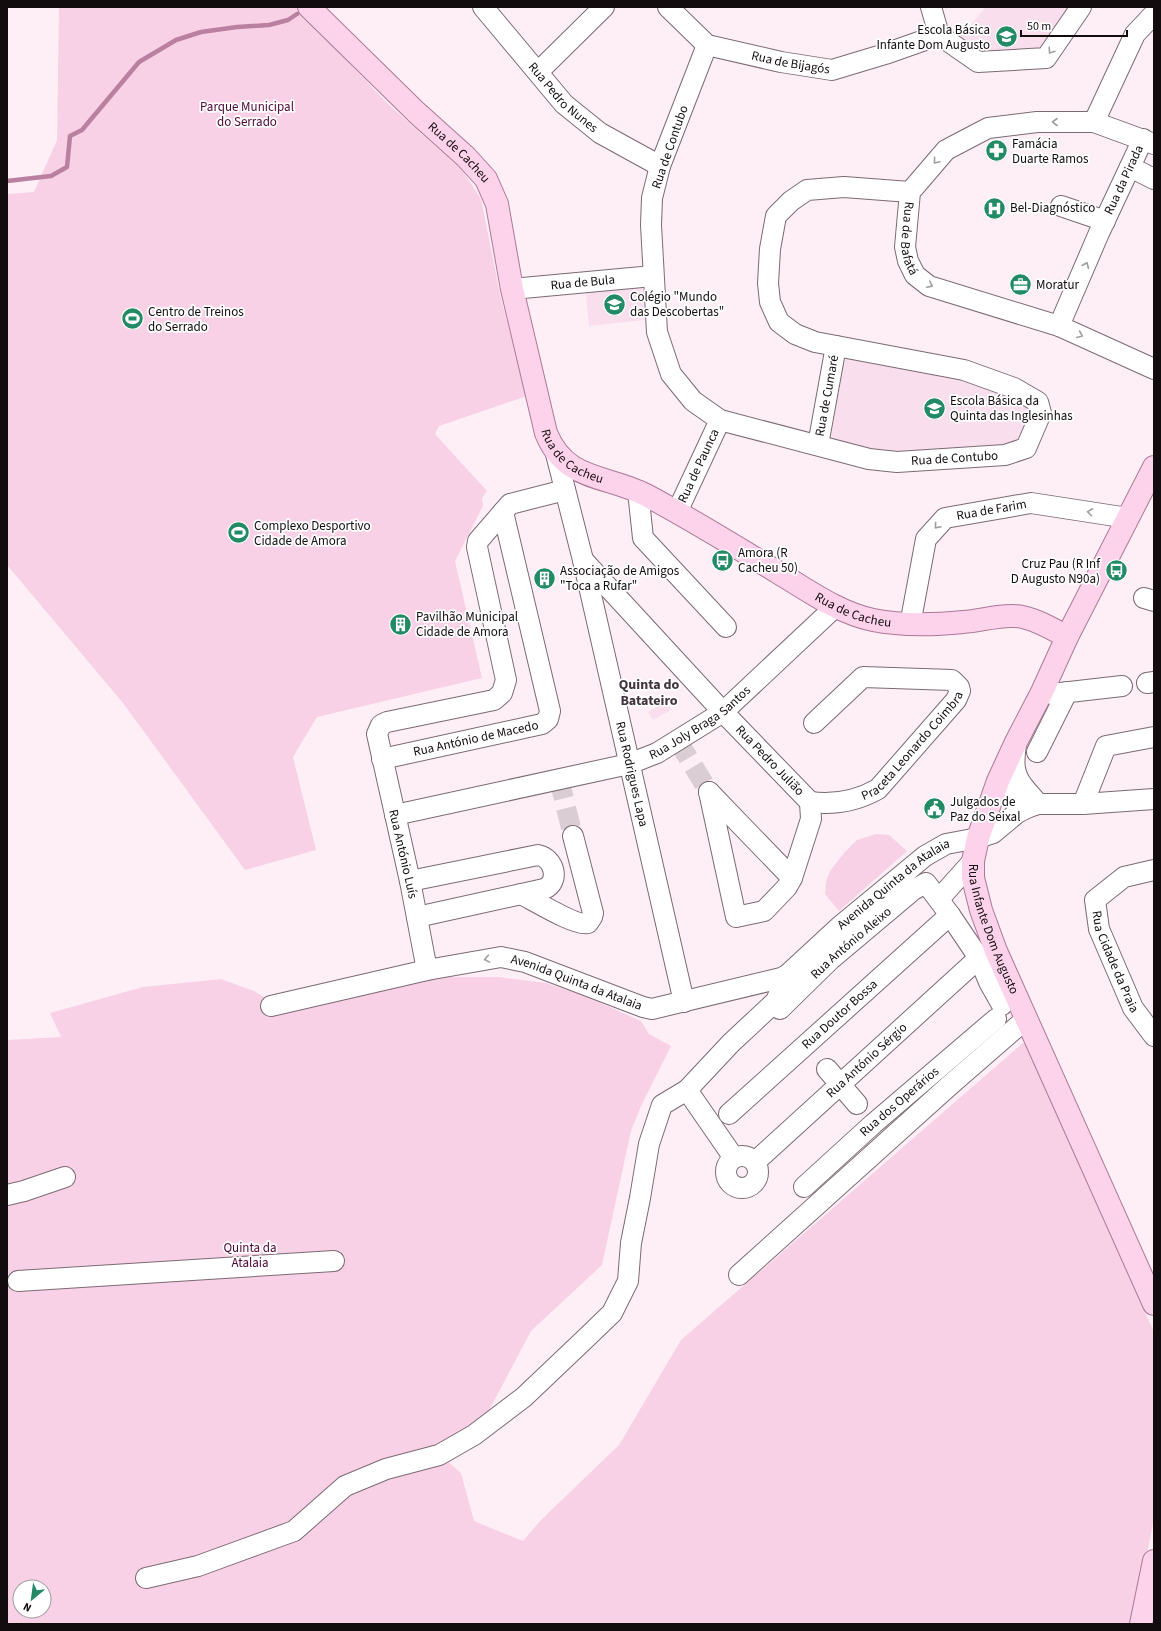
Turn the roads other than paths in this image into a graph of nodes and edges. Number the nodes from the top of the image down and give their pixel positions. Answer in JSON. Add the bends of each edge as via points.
{"nodes":[{"id":1,"x":309,"y":7,"type":"edge"},
{"id":2,"x":483,"y":7,"type":"edge"},
{"id":3,"x":604,"y":7,"type":"edge"},
{"id":4,"x":668,"y":7,"type":"edge"},
{"id":5,"x":931,"y":7,"type":"edge"},
{"id":6,"x":1081,"y":7,"type":"edge"},
{"id":7,"x":1154,"y":14,"type":"edge"},
{"id":8,"x":939,"y":35,"type":"junction"},
{"id":9,"x":707,"y":45,"type":"junction"},
{"id":10,"x":538,"y":72,"type":"junction"},
{"id":11,"x":1094,"y":122,"type":"junction"},
{"id":12,"x":1148,"y":142,"type":"edge"},
{"id":13,"x":660,"y":166,"type":"junction"},
{"id":14,"x":1130,"y":167,"type":"junction"},
{"id":15,"x":1154,"y":179,"type":"edge"},
{"id":16,"x":910,"y":192,"type":"junction"},
{"id":17,"x":1061,"y":206,"type":"dead end"},
{"id":18,"x":1105,"y":221,"type":"junction"},
{"id":19,"x":653,"y":276,"type":"junction"},
{"id":20,"x":512,"y":289,"type":"junction"},
{"id":21,"x":1059,"y":326,"type":"junction"},
{"id":22,"x":836,"y":346,"type":"junction"},
{"id":23,"x":1154,"y":369,"type":"edge"},
{"id":24,"x":720,"y":420,"type":"junction"},
{"id":25,"x":818,"y":445,"type":"junction"},
{"id":26,"x":556,"y":454,"type":"junction"},
{"id":27,"x":1154,"y":467,"type":"edge"},
{"id":28,"x":566,"y":490,"type":"junction"},
{"id":29,"x":638,"y":491,"type":"junction"},
{"id":30,"x":503,"y":512,"type":"junction"},
{"id":31,"x":677,"y":512,"type":"junction"},
{"id":32,"x":1128,"y":518,"type":"junction"},
{"id":33,"x":582,"y":560,"type":"junction"},
{"id":34,"x":835,"y":607,"type":"junction"},
{"id":35,"x":910,"y":625,"type":"junction"},
{"id":36,"x":726,"y":627,"type":"dead end"},
{"id":37,"x":1067,"y":637,"type":"junction"},
{"id":38,"x":1122,"y":686,"type":"dead end"},
{"id":39,"x":1042,"y":692,"type":"junction"},
{"id":40,"x":1067,"y":692,"type":"junction"},
{"id":41,"x":723,"y":712,"type":"junction"},
{"id":42,"x":814,"y":723,"type":"dead end"},
{"id":43,"x":1154,"y":738,"type":"edge"},
{"id":44,"x":1016,"y":742,"type":"junction"},
{"id":45,"x":1037,"y":752,"type":"dead end"},
{"id":46,"x":382,"y":759,"type":"junction"},
{"id":47,"x":629,"y":764,"type":"junction"},
{"id":48,"x":998,"y":780,"type":"junction"},
{"id":49,"x":1024,"y":788,"type":"junction"},
{"id":50,"x":1154,"y":799,"type":"edge"},
{"id":51,"x":810,"y":802,"type":"junction"},
{"id":52,"x":1083,"y":804,"type":"junction"},
{"id":53,"x":1033,"y":805,"type":"junction"},
{"id":54,"x":395,"y":815,"type":"junction"},
{"id":55,"x":573,"y":836,"type":"tunnel mouth"},
{"id":56,"x":978,"y":838,"type":"junction"},
{"id":57,"x":973,"y":861,"type":"junction"},
{"id":58,"x":1154,"y":870,"type":"edge"},
{"id":59,"x":792,"y":878,"type":"junction"},
{"id":60,"x":410,"y":881,"type":"junction"},
{"id":61,"x":521,"y":894,"type":"junction"},
{"id":62,"x":944,"y":907,"type":"junction"},
{"id":63,"x":417,"y":917,"type":"junction"},
{"id":64,"x":979,"y":958,"type":"junction"},
{"id":65,"x":427,"y":970,"type":"junction"},
{"id":66,"x":787,"y":975,"type":"junction"},
{"id":67,"x":684,"y":1002,"type":"junction"},
{"id":68,"x":271,"y":1006,"type":"dead end"},
{"id":69,"x":780,"y":1009,"type":"dead end"},
{"id":70,"x":1026,"y":1019,"type":"junction"},
{"id":71,"x":1154,"y":1036,"type":"edge"},
{"id":72,"x":806,"y":1045,"type":"junction"},
{"id":73,"x":840,"y":1085,"type":"junction"},
{"id":74,"x":686,"y":1090,"type":"junction"},
{"id":75,"x":729,"y":1114,"type":"dead end"},
{"id":76,"x":865,"y":1114,"type":"junction"},
{"id":77,"x":734,"y":1158,"type":"junction"},
{"id":78,"x":755,"y":1162,"type":"junction"},
{"id":79,"x":65,"y":1177,"type":"dead end"},
{"id":80,"x":804,"y":1187,"type":"dead end"},
{"id":81,"x":7,"y":1195,"type":"edge"},
{"id":82,"x":334,"y":1261,"type":"dead end"},
{"id":83,"x":739,"y":1275,"type":"dead end"},
{"id":84,"x":18,"y":1281,"type":"dead end"},
{"id":85,"x":1154,"y":1304,"type":"edge"},
{"id":86,"x":1154,"y":1561,"type":"edge"},
{"id":87,"x":146,"y":1578,"type":"dead end"},
{"id":88,"x":1141,"y":1624,"type":"edge"}],
"edges":[{"from":1,"to":20,"type":"main road","name":"Rua de Cacheu","via":[[486,179],[497,204]]},
{"from":2,"to":10,"type":"street","name":"Rua Pedro Nunes"},
{"from":3,"to":10,"type":"street"},
{"from":4,"to":9,"type":"street"},
{"from":5,"to":8,"type":"street"},
{"from":6,"to":8,"type":"street","one_way":true,"via":[[1046,58],[978,62]]},
{"from":7,"to":11,"type":"street","via":[[1135,34]]},
{"from":8,"to":9,"type":"street","name":"Rua de Bijagós","via":[[832,70],[781,62]]},
{"from":9,"to":13,"type":"street","name":"Rua de Contubo"},
{"from":10,"to":13,"type":"street","name":"Rua Pedro Nunes","via":[[564,104],[600,133]]},
{"from":11,"to":12,"type":"street","name":"Rua de Bafatá"},
{"from":11,"to":16,"type":"street","name":"Rua de Bafatá","one_way":true,"via":[[1037,122],[988,128],[946,150]]},
{"from":12,"to":14,"type":"street","name":"Rua da Pirada"},
{"from":13,"to":19,"type":"street","name":"Rua de Contubo","via":[[652,198]]},
{"from":14,"to":15,"type":"street"},
{"from":14,"to":18,"type":"street","name":"Rua da Pirada"},
{"from":16,"to":21,"type":"street","name":"Rua de Bafatá","one_way":true,"via":[[905,246],[908,261],[915,275],[929,286]]},
{"from":16,"to":22,"type":"street","name":"Rua de Contubo","via":[[844,187],[807,190],[776,216],[770,249],[768,283],[770,302],[779,322],[795,334],[815,342]]},
{"from":17,"to":18,"type":"street","name":"Rua da Pirada"},
{"from":21,"to":18,"type":"street","name":"Rua da Pirada","one_way":true},
{"from":19,"to":20,"type":"street","name":"Rua de Bula"},
{"from":19,"to":24,"type":"street","name":"Rua de Contubo","via":[[657,332],[671,374],[693,401]]},
{"from":20,"to":26,"type":"main road","name":"Rua de Cacheu","via":[[546,433]]},
{"from":21,"to":23,"type":"street","name":"Rua de Bafatá","one_way":true},
{"from":22,"to":25,"type":"street","name":"Rua de Cumaré"},
{"from":22,"to":25,"type":"street","name":"Rua de Contubo","via":[[964,370],[1014,388],[1038,402],[1041,413],[1026,448],[1005,455],[897,462],[869,459]]},
{"from":24,"to":25,"type":"street","name":"Rua de Contubo"},
{"from":24,"to":31,"type":"street","name":"Rua de Paunca"},
{"from":26,"to":28,"type":"street","name":"Rua Rodrigues Lapa"},
{"from":26,"to":29,"type":"main road","name":"Rua de Cacheu","via":[[575,469]]},
{"from":27,"to":32,"type":"main road","name":"Rua Infante Dom Augusto"},
{"from":28,"to":30,"type":"street","via":[[514,502]]},
{"from":28,"to":33,"type":"street","name":"Rua Rodrigues Lapa"},
{"from":29,"to":31,"type":"main road","name":"Rua de Cacheu"},
{"from":29,"to":36,"type":"street","via":[[643,538]]},
{"from":30,"to":46,"type":"street","name":"Rua António Luís","via":[[479,539],[477,547],[506,680],[502,693],[494,700],[381,725],[377,738]]},
{"from":30,"to":46,"type":"street","name":"Rua António de Macedo","via":[[550,711],[548,718],[542,724]]},
{"from":31,"to":34,"type":"main road","name":"Rua de Cacheu"},
{"from":32,"to":35,"type":"street","name":"Rua de Farim","one_way":true,"via":[[1030,503],[945,518],[926,539]]},
{"from":32,"to":37,"type":"main road","name":"Rua Infante Dom Augusto"},
{"from":33,"to":41,"type":"street","name":"Rua Pedro Julião"},
{"from":33,"to":47,"type":"street","name":"Rua Rodrigues Lapa"},
{"from":34,"to":35,"type":"main road","name":"Rua de Cacheu","via":[[872,620]]},
{"from":34,"to":41,"type":"street","name":"Rua Joly Braga Santos"},
{"from":35,"to":37,"type":"main road","name":"Rua de Cacheu","via":[[1015,616],[1043,624]]},
{"from":37,"to":39,"type":"main road","name":"Rua Infante Dom Augusto"},
{"from":38,"to":40,"type":"street"},
{"from":39,"to":40,"type":"street"},
{"from":39,"to":44,"type":"main road","name":"Rua Infante Dom Augusto"},
{"from":40,"to":45,"type":"street"},
{"from":41,"to":47,"type":"street","name":"Rua Joly Braga Santos","via":[[657,753]]},
{"from":41,"to":51,"type":"street","name":"Rua Pedro Julião"},
{"from":42,"to":51,"type":"street","name":"Praceta Leonardo Coimbra","via":[[863,677],[952,680],[960,691],[956,700],[878,789],[862,797],[830,804]]},
{"from":43,"to":52,"type":"street","via":[[1106,746]]},
{"from":44,"to":48,"type":"main road","name":"Rua Infante Dom Augusto"},
{"from":44,"to":49,"type":"street","via":[[1014,771]]},
{"from":46,"to":54,"type":"street","name":"Rua António Luís"},
{"from":47,"to":54,"type":"street","name":"Rua Joly Braga Santos"},
{"from":47,"to":67,"type":"street","name":"Rua Rodrigues Lapa"},
{"from":48,"to":49,"type":"street"},
{"from":48,"to":53,"type":"street","via":[[1013,799],[1022,805]]},
{"from":48,"to":56,"type":"main road","name":"Rua Infante Dom Augusto"},
{"from":49,"to":53,"type":"street"},
{"from":50,"to":52,"type":"street"},
{"from":51,"to":59,"type":"street","via":[[811,819]]},
{"from":52,"to":53,"type":"street"},
{"from":53,"to":56,"type":"street","name":"Avenida Quinta da Atalaia","via":[[993,832]]},
{"from":54,"to":60,"type":"street","name":"Rua António Luís"},
{"from":55,"to":61,"type":"street","via":[[593,913],[588,923],[562,916]]},
{"from":56,"to":57,"type":"main road","name":"Rua Infante Dom Augusto"},
{"from":56,"to":66,"type":"street","name":"Avenida Quinta da Atalaia","via":[[953,841],[925,856],[839,927]]},
{"from":57,"to":62,"type":"street","name":"Rua Doutor Bossa"},
{"from":57,"to":70,"type":"main road","name":"Rua Infante Dom Augusto","via":[[973,878],[981,910]]},
{"from":58,"to":71,"type":"street","name":"Rua Cidade da Praia","via":[[1124,877],[1095,900],[1099,929],[1133,1008]]},
{"from":59,"to":59,"type":"street","via":[[770,855],[709,792],[736,917],[760,913],[768,908]]},
{"from":60,"to":61,"type":"street","via":[[534,856],[548,859],[554,872],[551,884],[544,889]]},
{"from":60,"to":63,"type":"street","name":"Rua António Luís"},
{"from":61,"to":63,"type":"street"},
{"from":62,"to":64,"type":"street"},
{"from":62,"to":69,"type":"street","name":"Rua António Aleixo","via":[[926,883],[913,890],[843,949]]},
{"from":62,"to":72,"type":"street","name":"Rua Doutor Bossa"},
{"from":63,"to":65,"type":"street","name":"Rua António Luís"},
{"from":64,"to":73,"type":"street","name":"Rua António Sérgio"},
{"from":64,"to":76,"type":"street","name":"Rua dos Operários","via":[[999,1012]]},
{"from":67,"to":65,"type":"street","name":"Avenida Quinta da Atalaia","one_way":true,"via":[[647,1008],[509,957]]},
{"from":65,"to":68,"type":"street","name":"Avenida Quinta da Atalaia"},
{"from":66,"to":67,"type":"street","name":"Avenida Quinta da Atalaia"},
{"from":66,"to":74,"type":"street","via":[[776,1001]]},
{"from":70,"to":83,"type":"street"},
{"from":70,"to":85,"type":"main road","name":"Rua Infante Dom Augusto"},
{"from":72,"to":73,"type":"street"},
{"from":72,"to":75,"type":"street","name":"Rua Doutor Bossa"},
{"from":73,"to":76,"type":"street"},
{"from":73,"to":78,"type":"street","name":"Rua António Sérgio"},
{"from":74,"to":77,"type":"street"},
{"from":74,"to":87,"type":"street","via":[[662,1106],[649,1144],[631,1243],[628,1281],[612,1313],[524,1397],[474,1435],[439,1455],[386,1469],[345,1486],[294,1531],[198,1566]]},
{"from":76,"to":80,"type":"street","name":"Rua dos Operários"},
{"from":77,"to":78,"type":"street","via":[[743,1156]]},
{"from":77,"to":78,"type":"street","via":[[729,1162],[726,1172],[729,1183],[740,1189],[755,1183],[759,1172]]},
{"from":79,"to":81,"type":"street"},
{"from":82,"to":84,"type":"street"},
{"from":86,"to":88,"type":"main road"}]}
